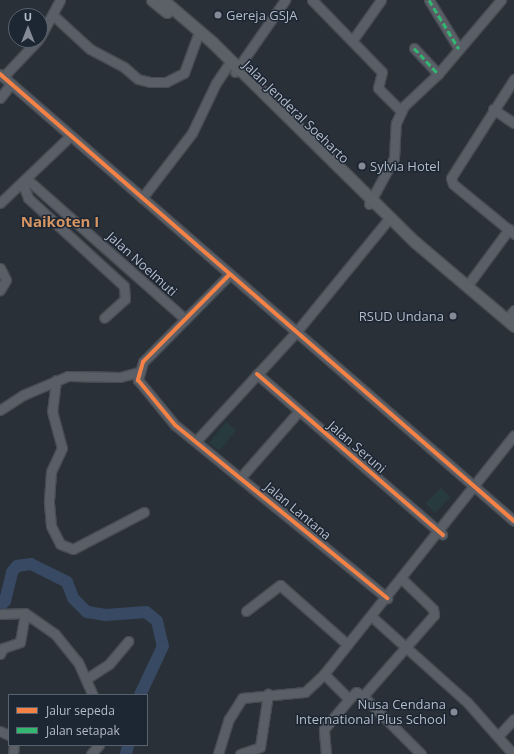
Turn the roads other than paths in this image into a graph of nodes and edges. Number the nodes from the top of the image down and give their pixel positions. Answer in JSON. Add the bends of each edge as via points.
{"nodes":[{"id":1,"x":60,"y":0,"type":"edge"},
{"id":2,"x":152,"y":0,"type":"edge"},
{"id":3,"x":163,"y":0,"type":"edge"},
{"id":4,"x":285,"y":0,"type":"edge"},
{"id":5,"x":312,"y":0,"type":"edge"},
{"id":6,"x":381,"y":0,"type":"edge"},
{"id":7,"x":429,"y":0,"type":"edge"},
{"id":8,"x":501,"y":0,"type":"edge"},
{"id":9,"x":53,"y":15,"type":"junction"},
{"id":10,"x":48,"y":23,"type":"edge"},
{"id":11,"x":197,"y":36,"type":"junction"},
{"id":12,"x":352,"y":41,"type":"junction"},
{"id":13,"x":30,"y":48,"type":"edge"},
{"id":14,"x":414,"y":48,"type":"dead end"},
{"id":15,"x":459,"y":49,"type":"junction"},
{"id":16,"x":233,"y":66,"type":"junction"},
{"id":17,"x":438,"y":74,"type":"junction"},
{"id":18,"x":1,"y":76,"type":"edge"},
{"id":19,"x":514,"y":79,"type":"edge"},
{"id":20,"x":10,"y":85,"type":"junction"},
{"id":21,"x":0,"y":98,"type":"edge"},
{"id":22,"x":493,"y":109,"type":"junction"},
{"id":23,"x":401,"y":111,"type":"junction"},
{"id":24,"x":514,"y":123,"type":"edge"},
{"id":25,"x":70,"y":136,"type":"junction"},
{"id":26,"x":26,"y":182,"type":"junction"},
{"id":27,"x":142,"y":198,"type":"junction"},
{"id":28,"x":371,"y":202,"type":"junction"},
{"id":29,"x":0,"y":203,"type":"edge"},
{"id":30,"x":60,"y":209,"type":"junction"},
{"id":31,"x":50,"y":220,"type":"junction"},
{"id":32,"x":387,"y":221,"type":"junction"},
{"id":33,"x":512,"y":232,"type":"edge"},
{"id":34,"x":92,"y":238,"type":"junction"},
{"id":35,"x":419,"y":245,"type":"junction"},
{"id":36,"x":82,"y":250,"type":"junction"},
{"id":37,"x":0,"y":268,"type":"edge"},
{"id":38,"x":135,"y":275,"type":"junction"},
{"id":39,"x":229,"y":275,"type":"junction"},
{"id":40,"x":124,"y":286,"type":"junction"},
{"id":41,"x":467,"y":286,"type":"junction"},
{"id":42,"x":0,"y":290,"type":"edge"},
{"id":43,"x":514,"y":310,"type":"edge"},
{"id":44,"x":104,"y":318,"type":"dead end"},
{"id":45,"x":185,"y":319,"type":"junction"},
{"id":46,"x":510,"y":323,"type":"edge"},
{"id":47,"x":297,"y":332,"type":"junction"},
{"id":48,"x":139,"y":372,"type":"junction"},
{"id":49,"x":257,"y":374,"type":"junction"},
{"id":50,"x":56,"y":380,"type":"junction"},
{"id":51,"x":0,"y":410,"type":"edge"},
{"id":52,"x":299,"y":411,"type":"junction"},
{"id":53,"x":514,"y":435,"type":"edge"},
{"id":54,"x":196,"y":441,"type":"junction"},
{"id":55,"x":514,"y":444,"type":"edge"},
{"id":56,"x":241,"y":477,"type":"junction"},
{"id":57,"x":477,"y":486,"type":"junction"},
{"id":58,"x":144,"y":512,"type":"dead end"},
{"id":59,"x":512,"y":515,"type":"edge"},
{"id":60,"x":441,"y":533,"type":"junction"},
{"id":61,"x":403,"y":580,"type":"junction"},
{"id":62,"x":387,"y":598,"type":"junction"},
{"id":63,"x":246,"y":611,"type":"dead end"},
{"id":64,"x":26,"y":613,"type":"junction"},
{"id":65,"x":0,"y":614,"type":"edge"},
{"id":66,"x":371,"y":616,"type":"junction"},
{"id":67,"x":128,"y":641,"type":"dead end"},
{"id":68,"x":347,"y":644,"type":"junction"},
{"id":69,"x":407,"y":648,"type":"junction"},
{"id":70,"x":0,"y":654,"type":"edge"},
{"id":71,"x":324,"y":674,"type":"junction"},
{"id":72,"x":86,"y":679,"type":"junction"},
{"id":73,"x":93,"y":694,"type":"edge"},
{"id":74,"x":268,"y":694,"type":"junction"},
{"id":75,"x":363,"y":696,"type":"junction"},
{"id":76,"x":349,"y":699,"type":"junction"},
{"id":77,"x":514,"y":719,"type":"edge"},
{"id":78,"x":498,"y":735,"type":"junction"},
{"id":79,"x":98,"y":746,"type":"edge"},
{"id":80,"x":417,"y":753,"type":"edge"},
{"id":81,"x":91,"y":754,"type":"edge"},
{"id":82,"x":218,"y":754,"type":"edge"},
{"id":83,"x":240,"y":754,"type":"edge"},
{"id":84,"x":326,"y":754,"type":"edge"},
{"id":85,"x":513,"y":754,"type":"edge"}],
"edges":[{"from":1,"to":9,"type":"street"},
{"from":2,"to":11,"type":"main road","name":"Jalan Jenderal Soeharto"},
{"from":3,"to":16,"type":"main road","name":"Jalan Jenderal Soeharto"},
{"from":4,"to":16,"type":"street"},
{"from":5,"to":12,"type":"street"},
{"from":6,"to":12,"type":"street"},
{"from":7,"to":15,"type":"street"},
{"from":8,"to":15,"type":"street"},
{"from":9,"to":10,"type":"street"},
{"from":9,"to":11,"type":"street","via":[[90,49],[124,67],[138,79],[150,82],[166,82],[184,73]]},
{"from":11,"to":16,"type":"main road","name":"Jalan Jenderal Soeharto"},
{"from":12,"to":23,"type":"street","via":[[382,72],[378,88]]},
{"from":13,"to":18,"type":"street"},
{"from":14,"to":17,"type":"street"},
{"from":15,"to":17,"type":"street"},
{"from":16,"to":27,"type":"street","via":[[192,133]]},
{"from":16,"to":28,"type":"main road","name":"Jalan Jenderal Soeharto"},
{"from":17,"to":23,"type":"street"},
{"from":18,"to":20,"type":"street"},
{"from":19,"to":22,"type":"street"},
{"from":20,"to":21,"type":"street"},
{"from":20,"to":25,"type":"street","via":[[28,96]]},
{"from":22,"to":24,"type":"street"},
{"from":22,"to":33,"type":"street","via":[[451,178],[453,184]]},
{"from":23,"to":28,"type":"street","via":[[395,130],[396,152]]},
{"from":25,"to":26,"type":"street"},
{"from":25,"to":27,"type":"street"},
{"from":26,"to":29,"type":"street"},
{"from":26,"to":30,"type":"street","name":"Jalan Noelmuti"},
{"from":26,"to":31,"type":"street","via":[[28,198]]},
{"from":27,"to":39,"type":"street"},
{"from":28,"to":32,"type":"main road","name":"Jalan Jenderal Soeharto"},
{"from":28,"to":35,"type":"main road","name":"Jalan Jenderal Soeharto"},
{"from":30,"to":31,"type":"street"},
{"from":30,"to":34,"type":"street","name":"Jalan Noelmuti"},
{"from":31,"to":36,"type":"street"},
{"from":32,"to":35,"type":"main road","name":"Jalan Jenderal Soeharto"},
{"from":32,"to":47,"type":"street"},
{"from":33,"to":41,"type":"street"},
{"from":34,"to":36,"type":"street"},
{"from":34,"to":38,"type":"street","name":"Jalan Noelmuti"},
{"from":35,"to":41,"type":"main road","name":"Jalan Jenderal Soeharto"},
{"from":36,"to":40,"type":"street","via":[[109,269]]},
{"from":37,"to":42,"type":"street","via":[[6,280]]},
{"from":38,"to":40,"type":"street"},
{"from":38,"to":45,"type":"street","name":"Jalan Noelmuti"},
{"from":39,"to":45,"type":"street"},
{"from":39,"to":47,"type":"street"},
{"from":40,"to":44,"type":"street","via":[[125,299]]},
{"from":41,"to":46,"type":"main road","name":"Jalan Jenderal Soeharto"},
{"from":43,"to":46,"type":"street"},
{"from":45,"to":48,"type":"street","via":[[143,362]]},
{"from":47,"to":49,"type":"street"},
{"from":47,"to":57,"type":"street"},
{"from":48,"to":50,"type":"street","via":[[120,377],[80,374]]},
{"from":48,"to":54,"type":"street","name":"Jalan Lantana","via":[[138,380],[147,395]]},
{"from":49,"to":52,"type":"street","name":"Jalan Seruni"},
{"from":49,"to":54,"type":"street"},
{"from":50,"to":51,"type":"street"},
{"from":50,"to":58,"type":"street","via":[[52,411],[62,448],[51,472],[49,503],[51,526],[60,544],[73,549]]},
{"from":52,"to":56,"type":"street"},
{"from":52,"to":60,"type":"street","name":"Jalan Seruni"},
{"from":53,"to":57,"type":"street"},
{"from":54,"to":56,"type":"street","name":"Jalan Lantana"},
{"from":55,"to":57,"type":"street"},
{"from":56,"to":62,"type":"street","name":"Jalan Lantana"},
{"from":57,"to":59,"type":"street"},
{"from":57,"to":60,"type":"street"},
{"from":60,"to":61,"type":"street"},
{"from":61,"to":62,"type":"street"},
{"from":61,"to":69,"type":"street","via":[[434,611]]},
{"from":62,"to":66,"type":"street"},
{"from":63,"to":68,"type":"street","via":[[280,585]]},
{"from":64,"to":65,"type":"street"},
{"from":64,"to":70,"type":"street","via":[[20,642],[3,648]]},
{"from":64,"to":72,"type":"street","via":[[63,642]]},
{"from":66,"to":68,"type":"street"},
{"from":66,"to":69,"type":"street"},
{"from":67,"to":72,"type":"street","via":[[109,664]]},
{"from":68,"to":71,"type":"street"},
{"from":69,"to":75,"type":"street"},
{"from":69,"to":78,"type":"street"},
{"from":71,"to":74,"type":"street","via":[[305,692]]},
{"from":71,"to":76,"type":"street"},
{"from":72,"to":73,"type":"street"},
{"from":74,"to":82,"type":"street","via":[[246,696],[239,701],[229,719]]},
{"from":74,"to":83,"type":"street","via":[[260,747]]},
{"from":75,"to":76,"type":"street","via":[[356,692]]},
{"from":75,"to":80,"type":"street"},
{"from":76,"to":84,"type":"street","via":[[324,729]]},
{"from":77,"to":78,"type":"street"},
{"from":78,"to":85,"type":"street"},
{"from":79,"to":81,"type":"street"}]}
